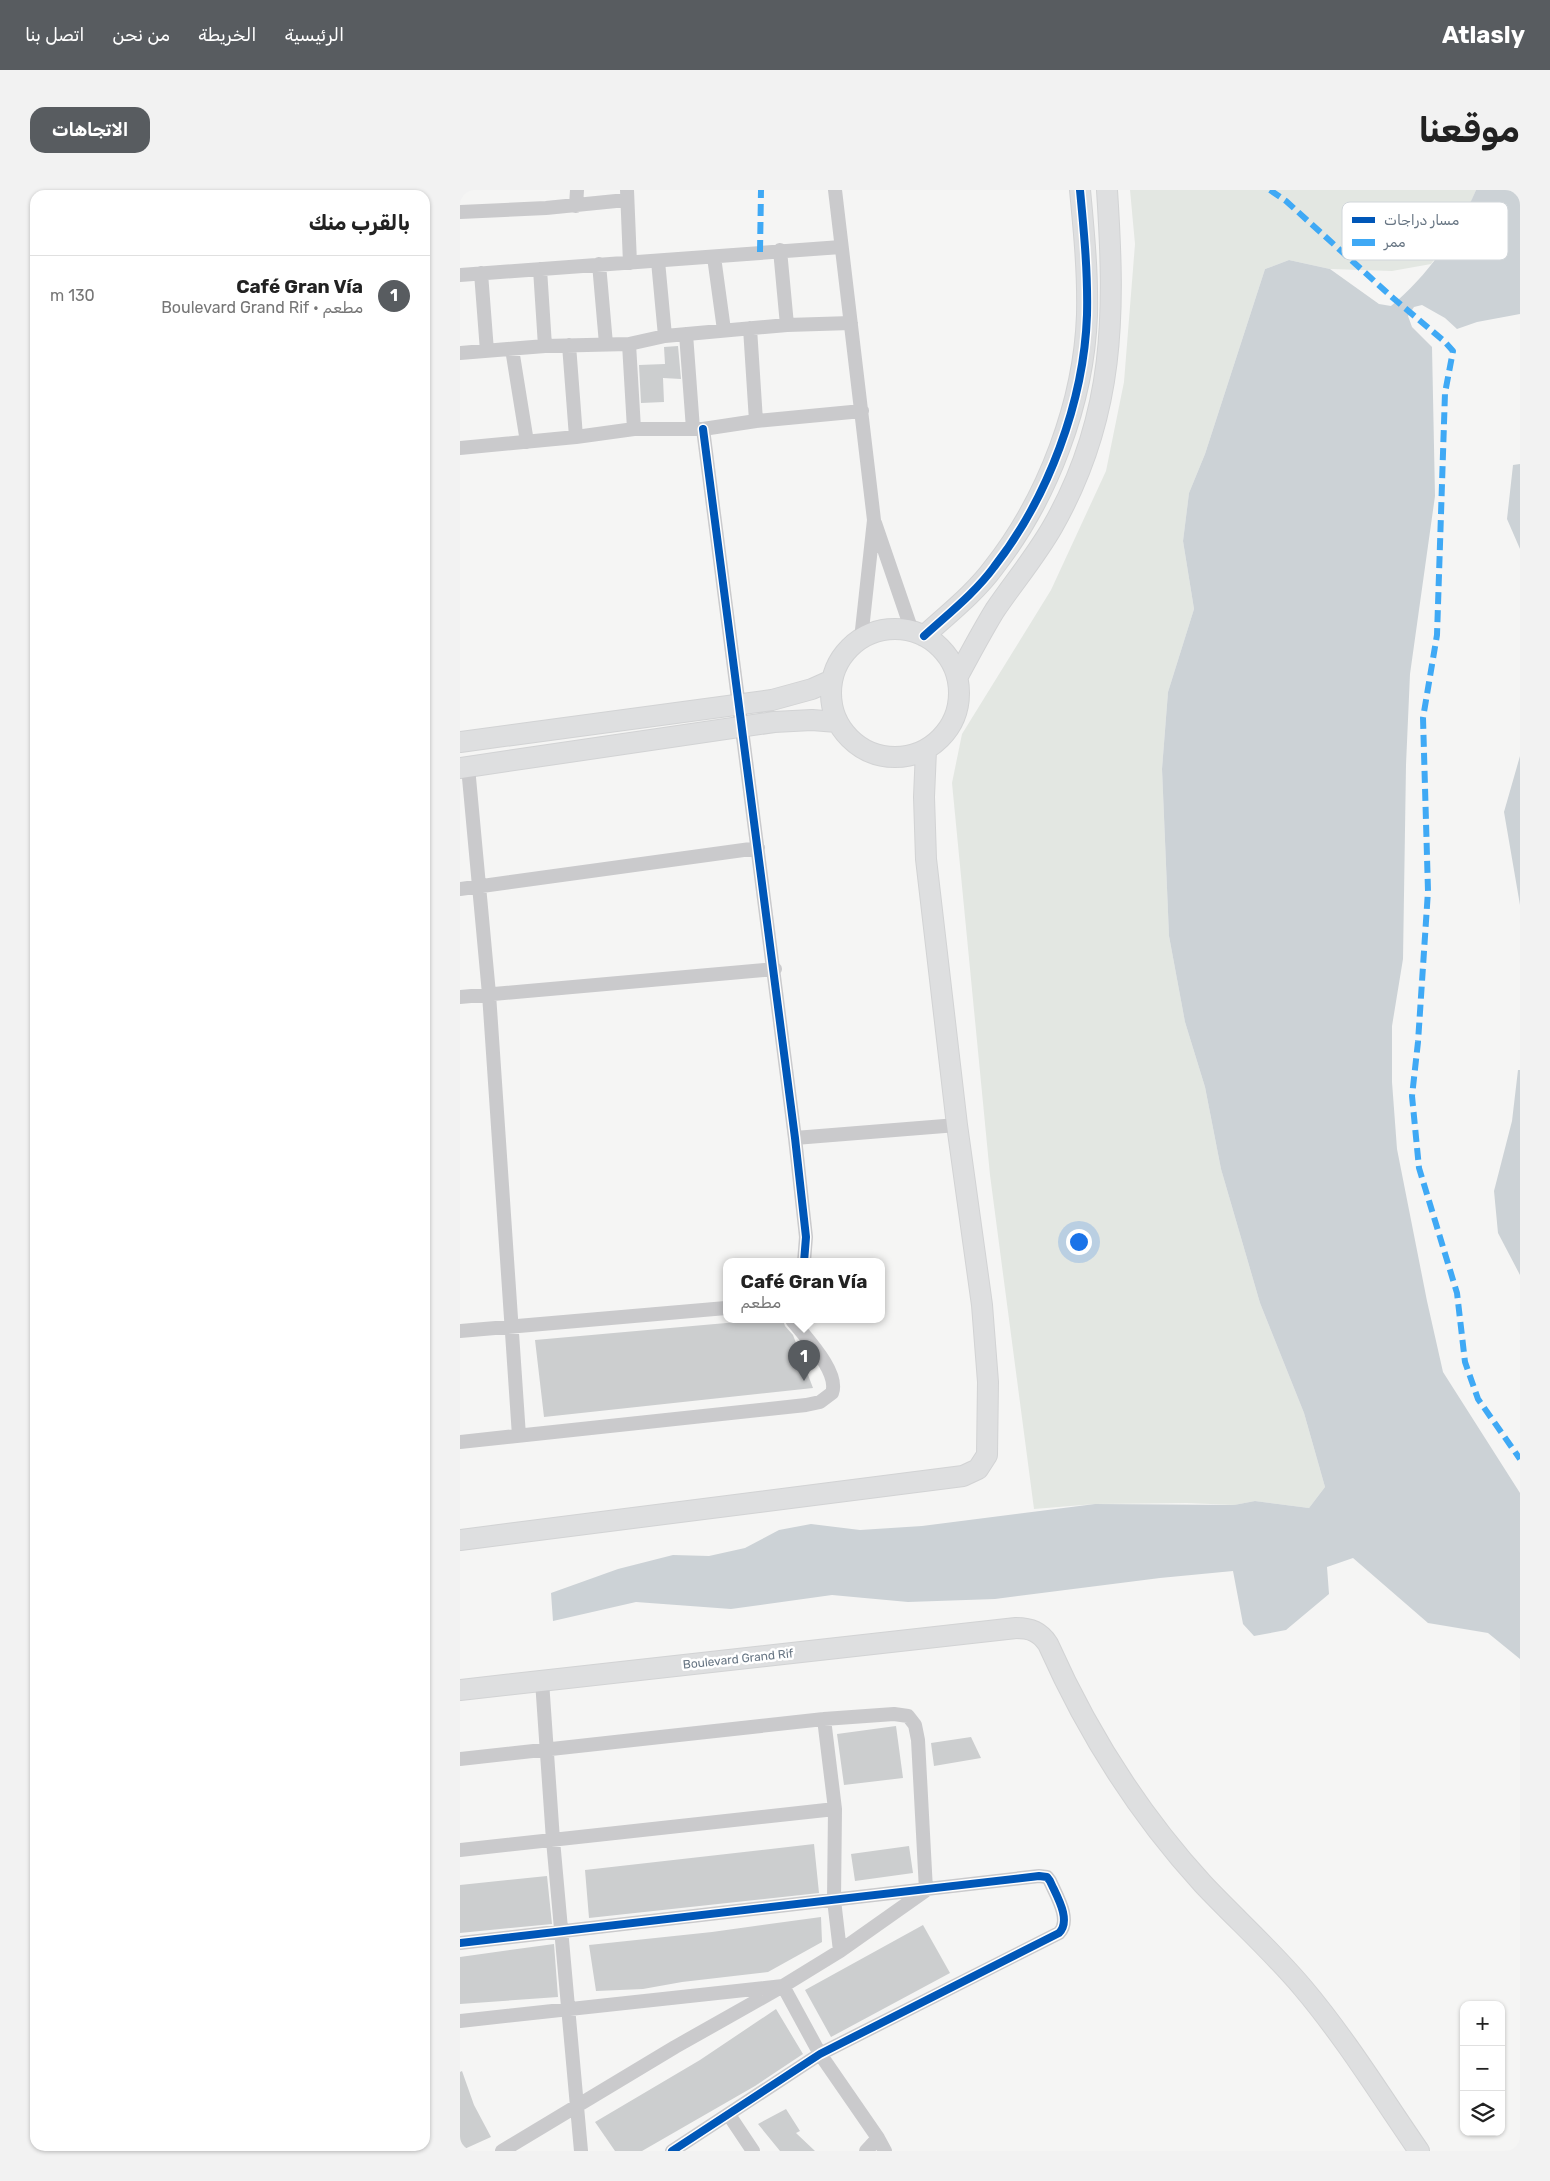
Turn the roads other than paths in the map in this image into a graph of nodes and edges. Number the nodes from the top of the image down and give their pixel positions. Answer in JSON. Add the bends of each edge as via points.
{"nodes":[{"id":1,"x":577,"y":190,"type":"edge"},
{"id":2,"x":835,"y":190,"type":"edge"},
{"id":3,"x":1080,"y":190,"type":"edge"},
{"id":4,"x":1107,"y":190,"type":"edge"},
{"id":5,"x":627,"y":195,"type":"edge"},
{"id":6,"x":576,"y":206,"type":"junction"},
{"id":7,"x":460,"y":212,"type":"edge"},
{"id":8,"x":841,"y":247,"type":"junction"},
{"id":9,"x":780,"y":250,"type":"junction"},
{"id":10,"x":714,"y":257,"type":"junction"},
{"id":11,"x":658,"y":261,"type":"junction"},
{"id":12,"x":630,"y":263,"type":"junction"},
{"id":13,"x":599,"y":264,"type":"junction"},
{"id":14,"x":540,"y":269,"type":"junction"},
{"id":15,"x":481,"y":273,"type":"junction"},
{"id":16,"x":460,"y":275,"type":"edge"},
{"id":17,"x":787,"y":324,"type":"junction"},
{"id":18,"x":851,"y":324,"type":"junction"},
{"id":19,"x":750,"y":328,"type":"junction"},
{"id":20,"x":724,"y":330,"type":"junction"},
{"id":21,"x":686,"y":334,"type":"junction"},
{"id":22,"x":665,"y":336,"type":"junction"},
{"id":23,"x":606,"y":344,"type":"junction"},
{"id":24,"x":629,"y":344,"type":"junction"},
{"id":25,"x":569,"y":345,"type":"junction"},
{"id":26,"x":545,"y":346,"type":"junction"},
{"id":27,"x":512,"y":349,"type":"junction"},
{"id":28,"x":487,"y":351,"type":"junction"},
{"id":29,"x":460,"y":353,"type":"edge"},
{"id":30,"x":862,"y":411,"type":"junction"},
{"id":31,"x":756,"y":421,"type":"junction"},
{"id":32,"x":634,"y":429,"type":"junction"},
{"id":33,"x":698,"y":429,"type":"junction"},
{"id":34,"x":576,"y":437,"type":"junction"},
{"id":35,"x":527,"y":442,"type":"junction"},
{"id":36,"x":460,"y":448,"type":"edge"},
{"id":37,"x":874,"y":520,"type":"junction"},
{"id":38,"x":918,"y":634,"type":"junction"},
{"id":39,"x":861,"y":639,"type":"junction"},
{"id":40,"x":958,"y":676,"type":"junction"},
{"id":41,"x":832,"y":680,"type":"junction"},
{"id":42,"x":739,"y":704,"type":"junction"},
{"id":43,"x":837,"y":722,"type":"junction"},
{"id":44,"x":742,"y":727,"type":"junction"},
{"id":45,"x":460,"y":742,"type":"edge"},
{"id":46,"x":926,"y":750,"type":"junction"},
{"id":47,"x":464,"y":767,"type":"edge"},
{"id":48,"x":758,"y":848,"type":"junction"},
{"id":49,"x":479,"y":887,"type":"junction"},
{"id":50,"x":460,"y":889,"type":"edge"},
{"id":51,"x":775,"y":969,"type":"junction"},
{"id":52,"x":490,"y":994,"type":"junction"},
{"id":53,"x":460,"y":997,"type":"edge"},
{"id":54,"x":957,"y":1125,"type":"junction"},
{"id":55,"x":796,"y":1138,"type":"junction"},
{"id":56,"x":804,"y":1258,"type":"edge"},
{"id":57,"x":723,"y":1308,"type":"edge"},
{"id":58,"x":794,"y":1323,"type":"edge"},
{"id":59,"x":512,"y":1327,"type":"junction"},
{"id":60,"x":460,"y":1331,"type":"edge"},
{"id":61,"x":519,"y":1436,"type":"junction"},
{"id":62,"x":460,"y":1442,"type":"edge"},
{"id":63,"x":460,"y":1540,"type":"edge"},
{"id":64,"x":542,"y":1681,"type":"junction"},
{"id":65,"x":460,"y":1690,"type":"edge"},
{"id":66,"x":824,"y":1720,"type":"junction"},
{"id":67,"x":547,"y":1748,"type":"junction"},
{"id":68,"x":460,"y":1759,"type":"edge"},
{"id":69,"x":836,"y":1809,"type":"junction"},
{"id":70,"x":553,"y":1840,"type":"junction"},
{"id":71,"x":460,"y":1850,"type":"edge"},
{"id":72,"x":926,"y":1890,"type":"junction"},
{"id":73,"x":834,"y":1900,"type":"junction"},
{"id":74,"x":561,"y":1932,"type":"junction"},
{"id":75,"x":460,"y":1943,"type":"edge"},
{"id":76,"x":840,"y":1951,"type":"junction"},
{"id":77,"x":783,"y":1986,"type":"junction"},
{"id":78,"x":568,"y":2009,"type":"junction"},
{"id":79,"x":460,"y":2021,"type":"edge"},
{"id":80,"x":820,"y":2054,"type":"junction"},
{"id":81,"x":578,"y":2107,"type":"junction"},
{"id":82,"x":729,"y":2115,"type":"junction"},
{"id":83,"x":878,"y":2138,"type":"junction"},
{"id":84,"x":502,"y":2151,"type":"edge"},
{"id":85,"x":581,"y":2151,"type":"edge"},
{"id":86,"x":672,"y":2151,"type":"edge"},
{"id":87,"x":753,"y":2151,"type":"edge"},
{"id":88,"x":866,"y":2151,"type":"edge"},
{"id":89,"x":885,"y":2151,"type":"edge"},
{"id":90,"x":1419,"y":2151,"type":"edge"}],
"edges":[{"from":1,"to":6,"type":"street"},
{"from":2,"to":8,"type":"street"},
{"from":3,"to":38,"type":"main road","via":[[1087,270],[1087,317],[1074,400],[1057,455],[1039,496],[994,567],[975,590]]},
{"from":4,"to":40,"type":"main road","via":[[1111,323],[1101,401],[1092,436],[1053,526],[996,610]]},
{"from":5,"to":6,"type":"street"},
{"from":5,"to":12,"type":"street"},
{"from":6,"to":7,"type":"street"},
{"from":8,"to":9,"type":"street"},
{"from":8,"to":18,"type":"street"},
{"from":9,"to":10,"type":"street"},
{"from":9,"to":17,"type":"street"},
{"from":10,"to":11,"type":"street"},
{"from":10,"to":20,"type":"street"},
{"from":11,"to":12,"type":"street"},
{"from":11,"to":22,"type":"street"},
{"from":12,"to":13,"type":"street"},
{"from":13,"to":14,"type":"street"},
{"from":13,"to":23,"type":"street"},
{"from":14,"to":15,"type":"street"},
{"from":14,"to":26,"type":"street"},
{"from":15,"to":16,"type":"street"},
{"from":15,"to":28,"type":"street"},
{"from":17,"to":18,"type":"street"},
{"from":17,"to":19,"type":"street"},
{"from":18,"to":30,"type":"street"},
{"from":19,"to":20,"type":"street"},
{"from":19,"to":31,"type":"street"},
{"from":20,"to":21,"type":"street"},
{"from":21,"to":22,"type":"street"},
{"from":21,"to":33,"type":"street"},
{"from":22,"to":24,"type":"street"},
{"from":23,"to":24,"type":"street"},
{"from":23,"to":25,"type":"street"},
{"from":24,"to":32,"type":"street"},
{"from":25,"to":26,"type":"street"},
{"from":25,"to":34,"type":"street"},
{"from":26,"to":27,"type":"street"},
{"from":27,"to":28,"type":"street"},
{"from":27,"to":35,"type":"street"},
{"from":28,"to":29,"type":"street"},
{"from":30,"to":31,"type":"street"},
{"from":30,"to":37,"type":"street"},
{"from":31,"to":33,"type":"street"},
{"from":32,"to":33,"type":"street"},
{"from":32,"to":34,"type":"street"},
{"from":33,"to":42,"type":"street"},
{"from":34,"to":35,"type":"street"},
{"from":35,"to":36,"type":"street"},
{"from":37,"to":38,"type":"street"},
{"from":37,"to":39,"type":"street"},
{"from":38,"to":39,"type":"main road","via":[[886,630]]},
{"from":38,"to":40,"type":"main road","via":[[939,646]]},
{"from":39,"to":41,"type":"main road","via":[[838,664]]},
{"from":40,"to":46,"type":"main road","via":[[958,709],[952,724],[942,738]]},
{"from":41,"to":42,"type":"main road","via":[[792,696]]},
{"from":41,"to":43,"type":"main road","via":[[832,708]]},
{"from":42,"to":44,"type":"street"},
{"from":42,"to":45,"type":"main road"},
{"from":43,"to":44,"type":"main road","via":[[774,722]]},
{"from":43,"to":46,"type":"main road","via":[[847,736],[874,754],[902,757]]},
{"from":44,"to":47,"type":"main road"},
{"from":44,"to":48,"type":"street"},
{"from":46,"to":54,"type":"main road","via":[[926,859]]},
{"from":47,"to":49,"type":"street"},
{"from":48,"to":49,"type":"street"},
{"from":48,"to":51,"type":"street"},
{"from":49,"to":50,"type":"street"},
{"from":49,"to":52,"type":"street"},
{"from":51,"to":52,"type":"street"},
{"from":51,"to":55,"type":"street"},
{"from":52,"to":53,"type":"street"},
{"from":52,"to":59,"type":"street"},
{"from":54,"to":55,"type":"street"},
{"from":54,"to":63,"type":"main road","via":[[984,1322],[988,1382],[988,1447],[984,1463],[971,1474]]},
{"from":55,"to":56,"type":"street","via":[[806,1237]]},
{"from":57,"to":59,"type":"street"},
{"from":58,"to":61,"type":"street","via":[[828,1367],[834,1382],[832,1394],[820,1402]]},
{"from":59,"to":60,"type":"street"},
{"from":59,"to":61,"type":"street"},
{"from":61,"to":62,"type":"street"},
{"from":64,"to":65,"type":"main road","name":"Boulevard Grand Rif"},
{"from":64,"to":67,"type":"street"},
{"from":64,"to":90,"type":"main road","name":"Boulevard Grand Rif","via":[[1016,1628],[1035,1631],[1043,1636],[1090,1730],[1142,1810],[1203,1884],[1276,1958],[1325,2014]]},
{"from":66,"to":67,"type":"street"},
{"from":66,"to":69,"type":"street"},
{"from":66,"to":72,"type":"street","via":[[894,1714],[912,1719],[919,1751]]},
{"from":67,"to":68,"type":"street"},
{"from":67,"to":70,"type":"street"},
{"from":69,"to":70,"type":"street"},
{"from":69,"to":73,"type":"street"},
{"from":70,"to":71,"type":"street"},
{"from":70,"to":74,"type":"street"},
{"from":72,"to":73,"type":"street"},
{"from":72,"to":76,"type":"street"},
{"from":72,"to":80,"type":"street","via":[[1047,1877],[1063,1914],[1064,1927],[1059,1933]]},
{"from":73,"to":74,"type":"street"},
{"from":73,"to":76,"type":"street"},
{"from":74,"to":75,"type":"street"},
{"from":74,"to":78,"type":"street"},
{"from":76,"to":77,"type":"street"},
{"from":77,"to":78,"type":"street"},
{"from":77,"to":80,"type":"street"},
{"from":77,"to":81,"type":"street"},
{"from":78,"to":79,"type":"street"},
{"from":78,"to":81,"type":"street"},
{"from":80,"to":82,"type":"street"},
{"from":80,"to":83,"type":"street"},
{"from":81,"to":84,"type":"street"},
{"from":81,"to":85,"type":"street"},
{"from":82,"to":86,"type":"street"},
{"from":82,"to":87,"type":"street"},
{"from":83,"to":88,"type":"street"},
{"from":83,"to":89,"type":"street"}]}
